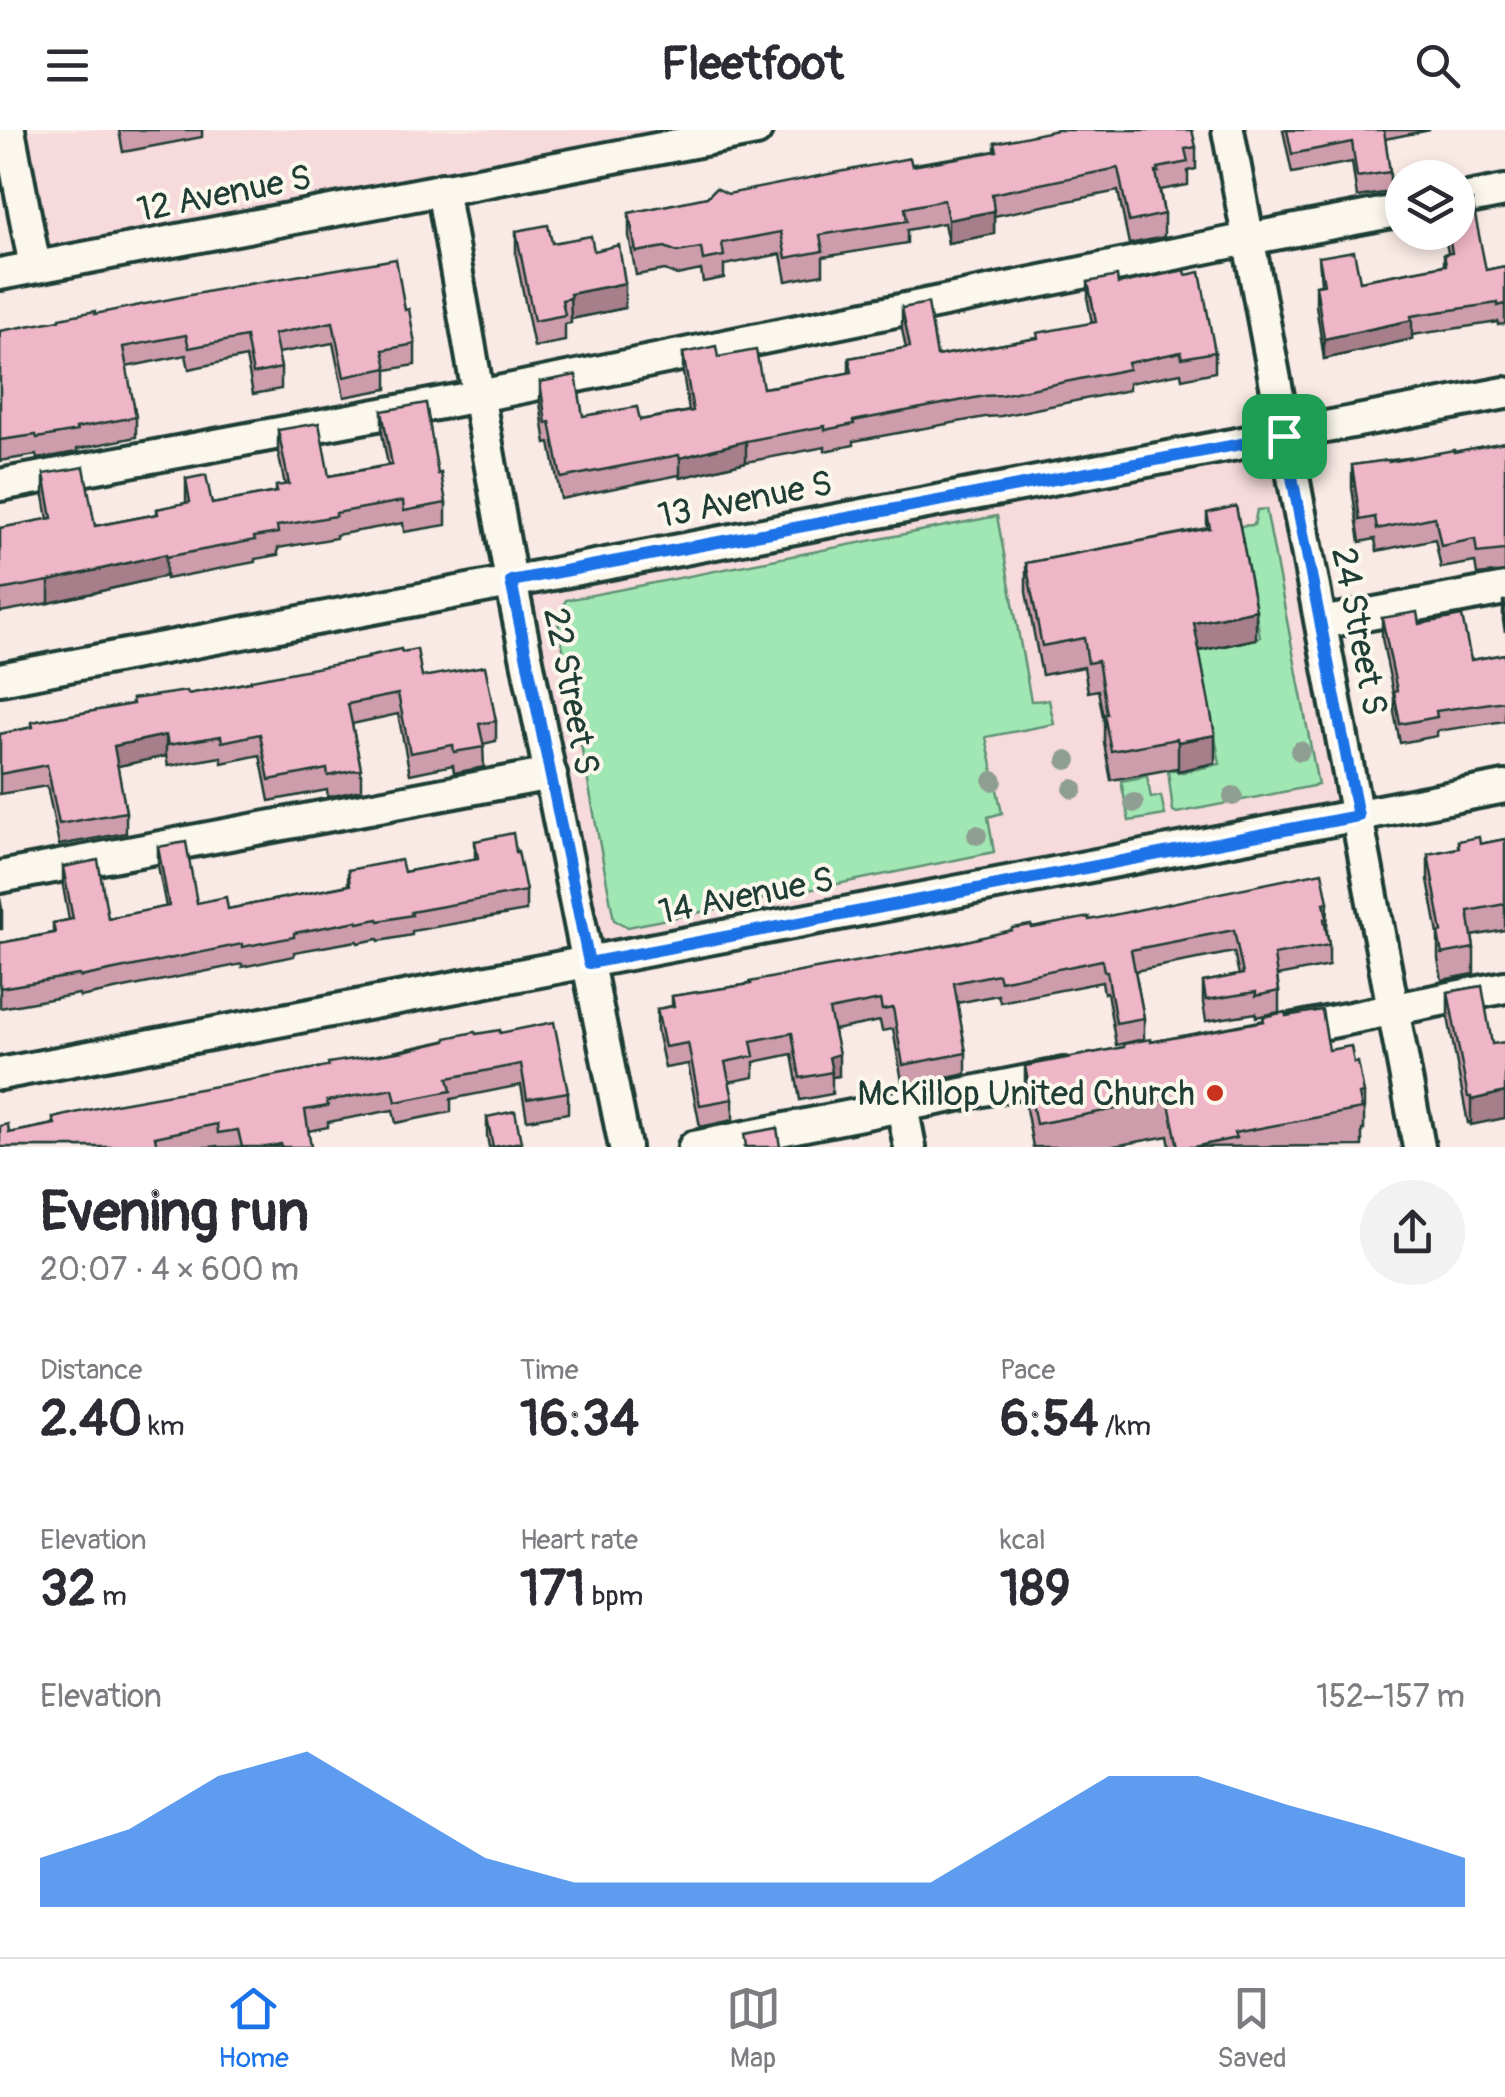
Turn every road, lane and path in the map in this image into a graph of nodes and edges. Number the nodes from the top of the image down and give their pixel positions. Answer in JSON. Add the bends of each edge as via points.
{"nodes":[{"id":1,"x":8,"y":130,"type":"edge"},
{"id":2,"x":756,"y":130,"type":"edge"},
{"id":3,"x":1228,"y":130,"type":"edge"},
{"id":4,"x":442,"y":190,"type":"junction"},
{"id":5,"x":1505,"y":191,"type":"edge"},
{"id":6,"x":1475,"y":197,"type":"edge"},
{"id":7,"x":1385,"y":213,"type":"edge"},
{"id":8,"x":1248,"y":239,"type":"junction"},
{"id":9,"x":35,"y":267,"type":"junction"},
{"id":10,"x":0,"y":274,"type":"edge"},
{"id":11,"x":1505,"y":393,"type":"edge"},
{"id":12,"x":478,"y":396,"type":"junction"},
{"id":13,"x":1284,"y":436,"type":"junction"},
{"id":14,"x":0,"y":486,"type":"edge"},
{"id":15,"x":511,"y":581,"type":"junction"},
{"id":16,"x":1505,"y":589,"type":"edge"},
{"id":17,"x":1321,"y":623,"type":"junction"},
{"id":18,"x":0,"y":680,"type":"edge"},
{"id":19,"x":550,"y":774,"type":"junction"},
{"id":20,"x":1505,"y":787,"type":"edge"},
{"id":21,"x":1358,"y":816,"type":"junction"},
{"id":22,"x":0,"y":877,"type":"edge"},
{"id":23,"x":589,"y":963,"type":"junction"},
{"id":24,"x":1505,"y":987,"type":"edge"},
{"id":25,"x":1394,"y":1009,"type":"junction"},
{"id":26,"x":1262,"y":1035,"type":"edge"},
{"id":27,"x":1092,"y":1069,"type":"edge"},
{"id":28,"x":0,"y":1074,"type":"edge"},
{"id":29,"x":902,"y":1106,"type":"junction"},
{"id":30,"x":625,"y":1147,"type":"edge"},
{"id":31,"x":694,"y":1147,"type":"edge"},
{"id":32,"x":910,"y":1147,"type":"edge"},
{"id":33,"x":1419,"y":1147,"type":"edge"}],
"edges":[{"from":1,"to":9,"type":"street"},
{"from":2,"to":4,"type":"street","name":"12 Avenue S"},
{"from":3,"to":8,"type":"street","name":"24 Street S"},
{"from":4,"to":9,"type":"street","name":"12 Avenue S"},
{"from":4,"to":12,"type":"street","name":"22 Street S"},
{"from":5,"to":6,"type":"street"},
{"from":7,"to":8,"type":"street"},
{"from":8,"to":12,"type":"street"},
{"from":8,"to":13,"type":"street","name":"24 Street S"},
{"from":9,"to":10,"type":"street","name":"12 Avenue S"},
{"from":11,"to":13,"type":"street","name":"13 Avenue S"},
{"from":12,"to":14,"type":"street"},
{"from":12,"to":15,"type":"street","name":"22 Street S"},
{"from":13,"to":15,"type":"street","name":"13 Avenue S"},
{"from":13,"to":17,"type":"street","name":"24 Street S"},
{"from":15,"to":18,"type":"street","name":"13 Avenue S"},
{"from":15,"to":19,"type":"street","name":"22 Street S"},
{"from":16,"to":17,"type":"street"},
{"from":17,"to":21,"type":"street","name":"24 Street S"},
{"from":19,"to":22,"type":"street"},
{"from":19,"to":23,"type":"street","name":"22 Street S"},
{"from":20,"to":21,"type":"street","name":"14 Avenue S"},
{"from":21,"to":23,"type":"street","name":"14 Avenue S"},
{"from":21,"to":25,"type":"street","name":"24 Street S"},
{"from":23,"to":28,"type":"street","name":"14 Avenue S"},
{"from":23,"to":30,"type":"street","name":"22 Street S"},
{"from":24,"to":25,"type":"street"},
{"from":25,"to":26,"type":"street"},
{"from":25,"to":33,"type":"street","name":"24 Street S"},
{"from":27,"to":29,"type":"street"},
{"from":29,"to":31,"type":"street"},
{"from":29,"to":32,"type":"street"}]}
